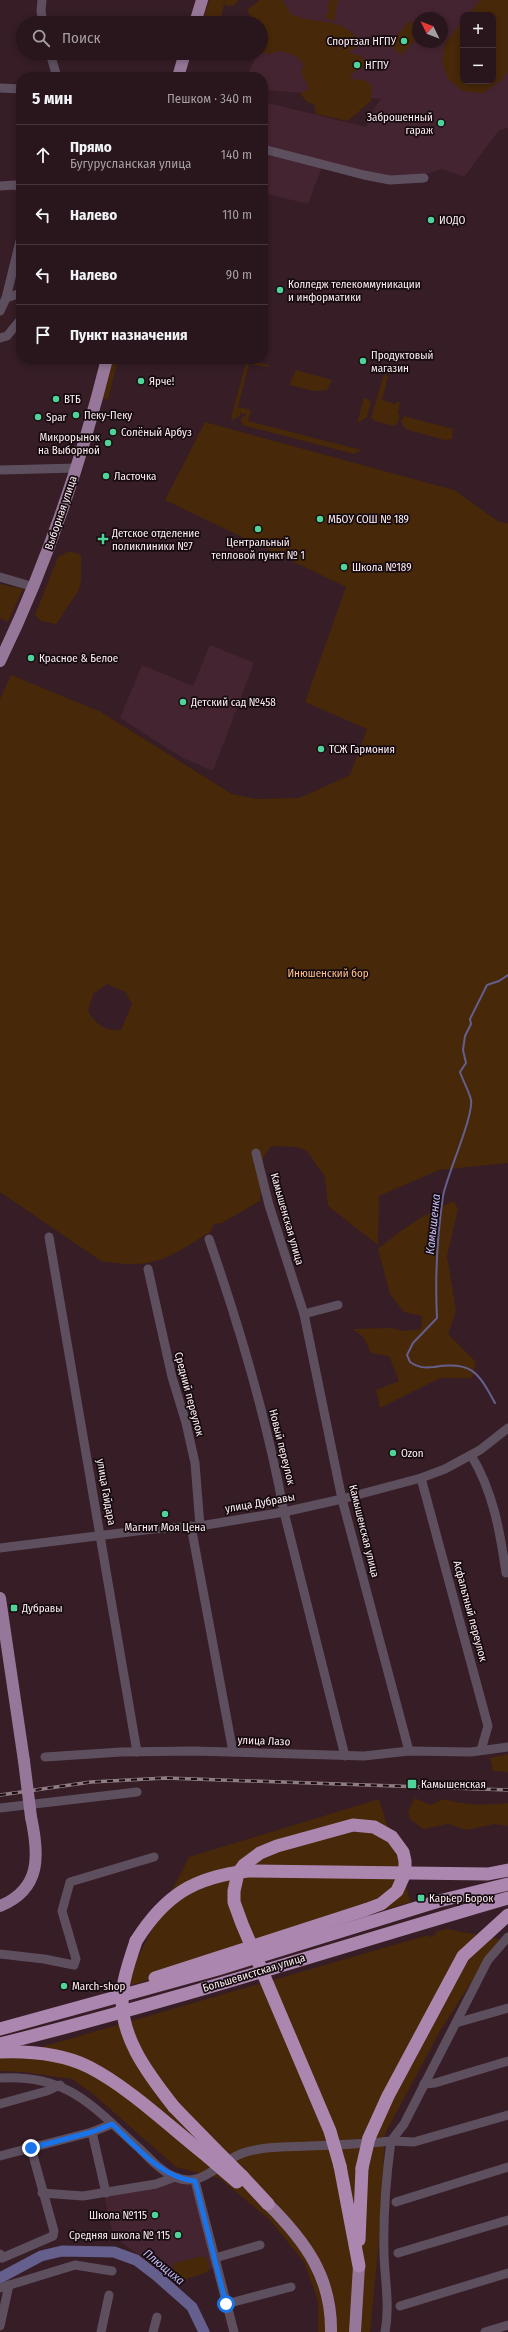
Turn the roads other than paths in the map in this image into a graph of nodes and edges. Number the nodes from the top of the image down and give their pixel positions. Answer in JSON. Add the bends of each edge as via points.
{"nodes":[{"id":1,"x":42,"y":0,"type":"edge"},
{"id":2,"x":202,"y":0,"type":"edge"},
{"id":3,"x":42,"y":16,"type":"edge"},
{"id":4,"x":196,"y":16,"type":"edge"},
{"id":5,"x":52,"y":60,"type":"edge"},
{"id":6,"x":183,"y":60,"type":"edge"},
{"id":7,"x":56,"y":72,"type":"edge"},
{"id":8,"x":179,"y":72,"type":"edge"},
{"id":9,"x":0,"y":88,"type":"edge"},
{"id":10,"x":16,"y":90,"type":"edge"},
{"id":11,"x":268,"y":150,"type":"edge"},
{"id":12,"x":424,"y":178,"type":"dead end"},
{"id":13,"x":16,"y":185,"type":"edge"},
{"id":14,"x":0,"y":186,"type":"edge"},
{"id":15,"x":16,"y":257,"type":"edge"},
{"id":16,"x":16,"y":295,"type":"edge"},
{"id":17,"x":6,"y":298,"type":"junction"},
{"id":18,"x":0,"y":311,"type":"edge"},
{"id":19,"x":16,"y":325,"type":"edge"},
{"id":20,"x":0,"y":338,"type":"edge"},
{"id":21,"x":106,"y":364,"type":"edge"},
{"id":22,"x":76,"y":468,"type":"junction"},
{"id":23,"x":0,"y":470,"type":"edge"},
{"id":24,"x":0,"y":577,"type":"edge"},
{"id":25,"x":34,"y":587,"type":"junction"},
{"id":26,"x":0,"y":661,"type":"edge"},
{"id":27,"x":256,"y":1153,"type":"dead end"},
{"id":28,"x":50,"y":1237,"type":"dead end"},
{"id":29,"x":209,"y":1239,"type":"dead end"},
{"id":30,"x":148,"y":1269,"type":"dead end"},
{"id":31,"x":338,"y":1305,"type":"dead end"},
{"id":32,"x":304,"y":1314,"type":"junction"},
{"id":33,"x":508,"y":1428,"type":"edge"},
{"id":34,"x":471,"y":1455,"type":"junction"},
{"id":35,"x":422,"y":1478,"type":"junction"},
{"id":36,"x":342,"y":1499,"type":"junction"},
{"id":37,"x":284,"y":1512,"type":"junction"},
{"id":38,"x":195,"y":1526,"type":"junction"},
{"id":39,"x":101,"y":1537,"type":"junction"},
{"id":40,"x":0,"y":1548,"type":"edge"},
{"id":41,"x":506,"y":1573,"type":"dead end"},
{"id":42,"x":0,"y":1598,"type":"edge"},
{"id":43,"x":508,"y":1747,"type":"edge"},
{"id":44,"x":481,"y":1750,"type":"junction"},
{"id":45,"x":409,"y":1751,"type":"junction"},
{"id":46,"x":137,"y":1752,"type":"junction"},
{"id":47,"x":233,"y":1752,"type":"junction"},
{"id":48,"x":345,"y":1756,"type":"junction"},
{"id":49,"x":45,"y":1757,"type":"dead end"},
{"id":50,"x":138,"y":1792,"type":"dead end"},
{"id":51,"x":0,"y":1808,"type":"edge"},
{"id":52,"x":154,"y":1857,"type":"dead end"},
{"id":53,"x":508,"y":1870,"type":"edge"},
{"id":54,"x":508,"y":1884,"type":"edge"},
{"id":55,"x":508,"y":1898,"type":"edge"},
{"id":56,"x":0,"y":1906,"type":"edge"},
{"id":57,"x":508,"y":1915,"type":"edge"},
{"id":58,"x":508,"y":1937,"type":"edge"},
{"id":59,"x":0,"y":1954,"type":"edge"},
{"id":60,"x":508,"y":2008,"type":"edge"},
{"id":61,"x":456,"y":2023,"type":"junction"},
{"id":62,"x":21,"y":2024,"type":"junction"},
{"id":63,"x":0,"y":2029,"type":"edge"},
{"id":64,"x":0,"y":2044,"type":"edge"},
{"id":65,"x":0,"y":2052,"type":"edge"},
{"id":66,"x":508,"y":2061,"type":"edge"},
{"id":67,"x":0,"y":2078,"type":"edge"},
{"id":68,"x":424,"y":2084,"type":"junction"},
{"id":69,"x":60,"y":2085,"type":"junction"},
{"id":70,"x":0,"y":2104,"type":"edge"},
{"id":71,"x":508,"y":2115,"type":"edge"},
{"id":72,"x":112,"y":2124,"type":"junction"},
{"id":73,"x":92,"y":2132,"type":"junction"},
{"id":74,"x":391,"y":2141,"type":"junction"},
{"id":75,"x":31,"y":2148,"type":"junction"},
{"id":76,"x":211,"y":2153,"type":"junction"},
{"id":77,"x":0,"y":2156,"type":"edge"},
{"id":78,"x":508,"y":2167,"type":"edge"},
{"id":79,"x":175,"y":2177,"type":"junction"},
{"id":80,"x":195,"y":2181,"type":"junction"},
{"id":81,"x":42,"y":2193,"type":"junction"},
{"id":82,"x":106,"y":2193,"type":"junction"},
{"id":83,"x":396,"y":2202,"type":"dead end"},
{"id":84,"x":268,"y":2204,"type":"joint"},
{"id":85,"x":508,"y":2220,"type":"edge"},
{"id":86,"x":260,"y":2245,"type":"dead end"},
{"id":87,"x":398,"y":2253,"type":"dead end"},
{"id":88,"x":1,"y":2256,"type":"edge"},
{"id":89,"x":214,"y":2258,"type":"junction"},
{"id":90,"x":358,"y":2266,"type":"junction"},
{"id":91,"x":112,"y":2271,"type":"dead end"},
{"id":92,"x":508,"y":2273,"type":"edge"},
{"id":93,"x":4,"y":2286,"type":"edge"},
{"id":94,"x":291,"y":2287,"type":"dead end"},
{"id":95,"x":109,"y":2295,"type":"dead end"},
{"id":96,"x":226,"y":2304,"type":"junction"},
{"id":97,"x":400,"y":2306,"type":"dead end"},
{"id":98,"x":157,"y":2317,"type":"dead end"},
{"id":99,"x":508,"y":2325,"type":"edge"},
{"id":100,"x":0,"y":2326,"type":"edge"},
{"id":101,"x":101,"y":2332,"type":"edge"},
{"id":102,"x":153,"y":2332,"type":"edge"},
{"id":103,"x":234,"y":2332,"type":"edge"},
{"id":104,"x":331,"y":2332,"type":"edge"},
{"id":105,"x":355,"y":2332,"type":"edge"},
{"id":106,"x":385,"y":2332,"type":"edge"},
{"id":107,"x":485,"y":2332,"type":"edge"}],
"edges":[{"from":1,"to":3,"type":"street"},
{"from":2,"to":4,"type":"main road"},
{"from":5,"to":7,"type":"street"},
{"from":6,"to":8,"type":"main road"},
{"from":9,"to":10,"type":"street"},
{"from":11,"to":12,"type":"street","via":[[390,180]]},
{"from":13,"to":14,"type":"street"},
{"from":15,"to":17,"type":"street"},
{"from":16,"to":17,"type":"street"},
{"from":17,"to":18,"type":"street"},
{"from":19,"to":20,"type":"street","via":[[7,336]]},
{"from":21,"to":22,"type":"main road","name":"Выборная улица"},
{"from":22,"to":23,"type":"street"},
{"from":22,"to":25,"type":"main road","name":"Выборная улица"},
{"from":24,"to":25,"type":"street"},
{"from":25,"to":26,"type":"main road","name":"Выборная улица"},
{"from":27,"to":32,"type":"street","name":"Камышенская улица","via":[[269,1205]]},
{"from":28,"to":39,"type":"street","name":"улица Гайдара"},
{"from":29,"to":37,"type":"street","name":"Новый переулок","via":[[224,1281],[256,1395],[277,1473]]},
{"from":30,"to":38,"type":"street","name":"Средний переулок","via":[[172,1377],[195,1463]]},
{"from":31,"to":32,"type":"street"},
{"from":32,"to":36,"type":"street","name":"Камышенская улица"},
{"from":33,"to":34,"type":"street","name":"улица Дубравы"},
{"from":34,"to":35,"type":"street","name":"улица Дубравы"},
{"from":34,"to":41,"type":"street","via":[[488,1489],[500,1529]]},
{"from":35,"to":36,"type":"street","name":"улица Дубравы"},
{"from":35,"to":44,"type":"street","name":"Асфальтный переулок","via":[[488,1726]]},
{"from":36,"to":37,"type":"street","name":"улица Дубравы"},
{"from":36,"to":45,"type":"street","name":"Камышенская улица"},
{"from":37,"to":38,"type":"street","name":"улица Дубравы"},
{"from":37,"to":48,"type":"street","name":"Новый переулок"},
{"from":38,"to":39,"type":"street","name":"улица Дубравы"},
{"from":38,"to":47,"type":"street","name":"Средний переулок"},
{"from":39,"to":40,"type":"street","name":"улица Дубравы"},
{"from":39,"to":46,"type":"street","name":"улица Гайдара"},
{"from":42,"to":56,"type":"main road","bridge":true,"via":[[36,1849],[33,1875],[23,1892]]},
{"from":43,"to":44,"type":"street","name":"улица Лазо"},
{"from":44,"to":45,"type":"street","name":"улица Лазо"},
{"from":45,"to":48,"type":"street","name":"улица Лазо"},
{"from":46,"to":47,"type":"street","name":"улица Лазо"},
{"from":46,"to":49,"type":"street","name":"улица Лазо"},
{"from":47,"to":48,"type":"street","name":"улица Лазо"},
{"from":50,"to":51,"type":"street"},
{"from":52,"to":59,"type":"street","via":[[70,1882],[62,1911],[76,1963],[70,1966],[44,1959]]},
{"from":53,"to":76,"type":"highway","bridge":true,"via":[[488,1874],[248,1871],[220,1874],[192,1884],[150,1918],[136,1941],[127,1966],[122,1990],[124,2017],[137,2054],[150,2077]]},
{"from":54,"to":62,"type":"highway","name":"Большевистская улица","via":[[439,1901],[218,1969]]},
{"from":55,"to":64,"type":"highway","name":"Большевистская улица","via":[[119,2012]]},
{"from":57,"to":90,"type":"highway","bridge":true,"via":[[463,1956],[388,2096],[369,2138],[362,2168]]},
{"from":58,"to":61,"type":"street","via":[[488,1960]]},
{"from":60,"to":61,"type":"street"},
{"from":61,"to":68,"type":"street"},
{"from":62,"to":63,"type":"highway","name":"Большевистская улица"},
{"from":62,"to":90,"type":"highway","bridge":true,"via":[[365,1910],[390,1897],[402,1884],[405,1861],[392,1837],[374,1826],[353,1825],[260,1853],[244,1865],[235,1884],[234,1902],[242,1924],[330,2130],[340,2166]]},
{"from":65,"to":76,"type":"highway","via":[[53,2055],[88,2066]]},
{"from":66,"to":68,"type":"street"},
{"from":67,"to":69,"type":"street","via":[[18,2077]]},
{"from":68,"to":74,"type":"street","via":[[404,2124]]},
{"from":69,"to":70,"type":"street"},
{"from":69,"to":72,"type":"street","via":[[86,2101]]},
{"from":71,"to":74,"type":"street","via":[[414,2142]]},
{"from":72,"to":73,"type":"street"},
{"from":72,"to":79,"type":"street","via":[[158,2166]]},
{"from":73,"to":75,"type":"street"},
{"from":73,"to":82,"type":"street"},
{"from":74,"to":80,"type":"street","via":[[269,2147],[242,2153]]},
{"from":74,"to":106,"type":"street","via":[[387,2166],[385,2239],[389,2307]]},
{"from":75,"to":77,"type":"street"},
{"from":75,"to":81,"type":"street"},
{"from":76,"to":84,"type":"highway","bridge":true},
{"from":78,"to":83,"type":"street"},
{"from":79,"to":80,"type":"street"},
{"from":79,"to":82,"type":"street","via":[[156,2184]]},
{"from":80,"to":89,"type":"street"},
{"from":81,"to":82,"type":"street","via":[[83,2196]]},
{"from":81,"to":88,"type":"street","via":[[54,2231],[53,2236]]},
{"from":84,"to":104,"type":"main road","via":[[301,2239],[318,2266],[327,2294]]},
{"from":85,"to":87,"type":"street"},
{"from":86,"to":89,"type":"street"},
{"from":89,"to":96,"type":"street"},
{"from":90,"to":105,"type":"main road"},
{"from":91,"to":93,"type":"street","via":[[75,2265]]},
{"from":92,"to":97,"type":"street"},
{"from":93,"to":100,"type":"street"},
{"from":94,"to":96,"type":"street"},
{"from":95,"to":101,"type":"street"},
{"from":96,"to":103,"type":"street"},
{"from":98,"to":102,"type":"street"},
{"from":99,"to":107,"type":"street"}]}
